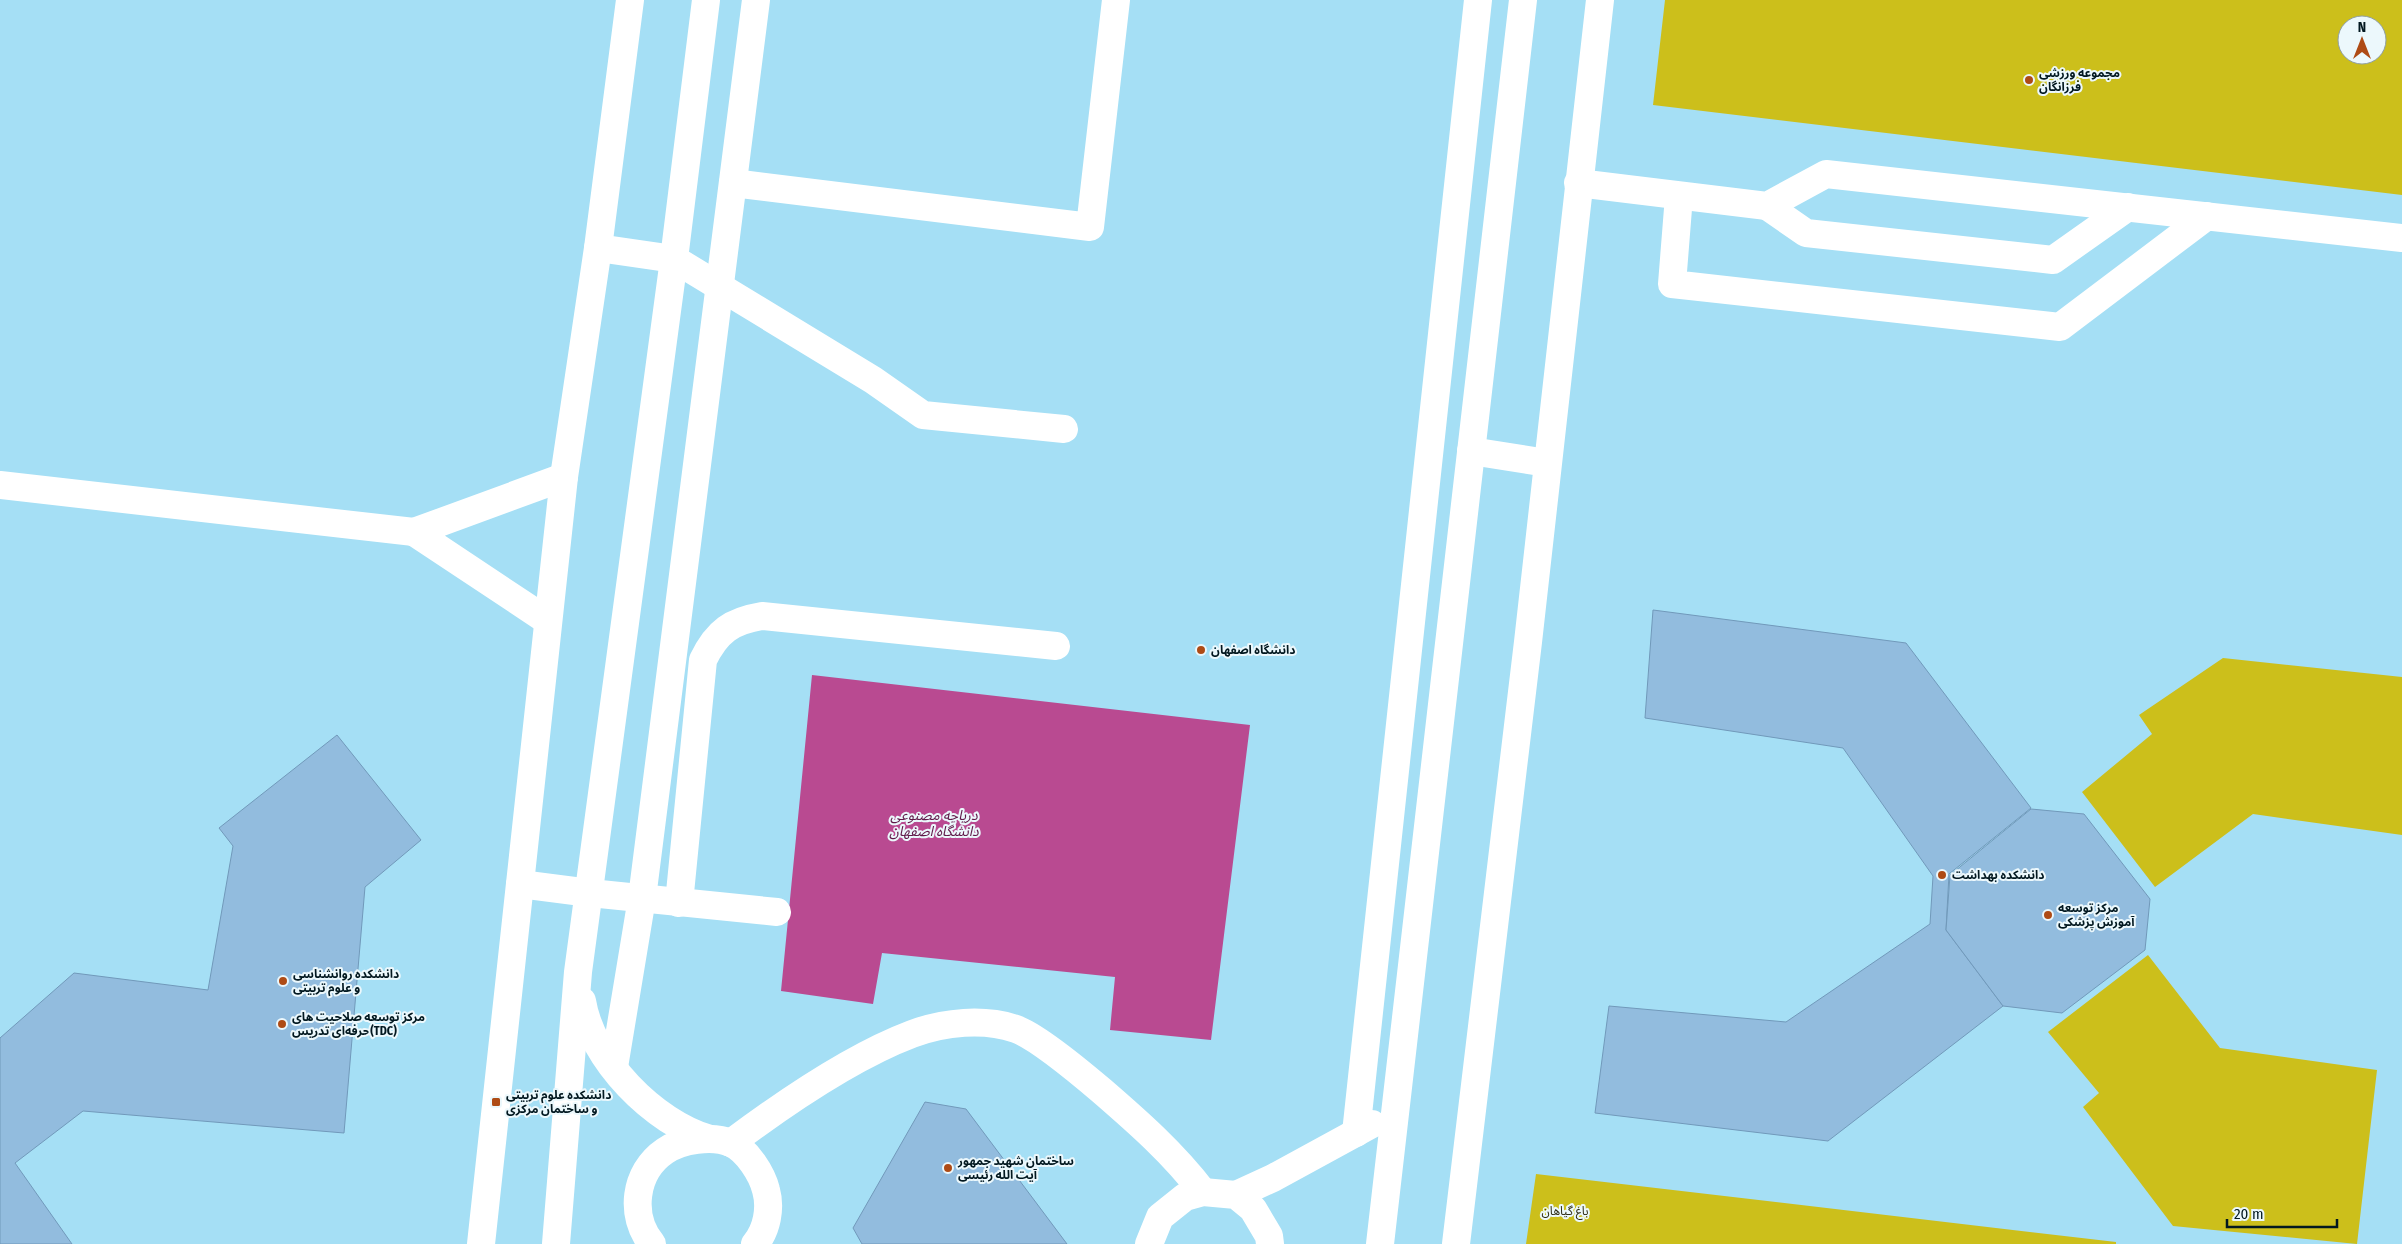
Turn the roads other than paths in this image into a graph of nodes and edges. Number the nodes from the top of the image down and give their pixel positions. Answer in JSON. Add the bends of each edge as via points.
{"nodes":[{"id":1,"x":630,"y":0,"type":"edge"},
{"id":2,"x":706,"y":0,"type":"edge"},
{"id":3,"x":756,"y":0,"type":"edge"},
{"id":4,"x":1116,"y":0,"type":"edge"},
{"id":5,"x":1478,"y":0,"type":"edge"},
{"id":6,"x":1523,"y":0,"type":"edge"},
{"id":7,"x":1600,"y":0,"type":"edge"},
{"id":8,"x":733,"y":183,"type":"junction"},
{"id":9,"x":1578,"y":183,"type":"junction"},
{"id":10,"x":1679,"y":196,"type":"junction"},
{"id":11,"x":1767,"y":206,"type":"junction"},
{"id":12,"x":2128,"y":207,"type":"junction"},
{"id":13,"x":2207,"y":216,"type":"junction"},
{"id":14,"x":2402,"y":238,"type":"edge"},
{"id":15,"x":598,"y":248,"type":"junction"},
{"id":16,"x":674,"y":259,"type":"junction"},
{"id":17,"x":719,"y":284,"type":"junction"},
{"id":18,"x":1064,"y":429,"type":"dead end"},
{"id":19,"x":1471,"y":451,"type":"junction"},
{"id":20,"x":1547,"y":463,"type":"junction"},
{"id":21,"x":564,"y":476,"type":"junction"},
{"id":22,"x":0,"y":485,"type":"edge"},
{"id":23,"x":414,"y":532,"type":"junction"},
{"id":24,"x":548,"y":621,"type":"junction"},
{"id":25,"x":1056,"y":646,"type":"dead end"},
{"id":26,"x":520,"y":884,"type":"junction"},
{"id":27,"x":590,"y":894,"type":"junction"},
{"id":28,"x":642,"y":898,"type":"junction"},
{"id":29,"x":679,"y":903,"type":"junction"},
{"id":30,"x":777,"y":912,"type":"dead end"},
{"id":31,"x":578,"y":972,"type":"junction"},
{"id":32,"x":614,"y":1067,"type":"junction"},
{"id":33,"x":1401,"y":1070,"type":"junction"},
{"id":34,"x":1356,"y":1133,"type":"junction"},
{"id":35,"x":722,"y":1142,"type":"junction"},
{"id":36,"x":1203,"y":1192,"type":"junction"},
{"id":37,"x":1236,"y":1195,"type":"junction"},
{"id":38,"x":481,"y":1244,"type":"edge"},
{"id":39,"x":556,"y":1244,"type":"edge"},
{"id":40,"x":652,"y":1244,"type":"edge"},
{"id":41,"x":755,"y":1244,"type":"edge"},
{"id":42,"x":1148,"y":1244,"type":"edge"},
{"id":43,"x":1270,"y":1244,"type":"edge"},
{"id":44,"x":1380,"y":1244,"type":"edge"},
{"id":45,"x":1456,"y":1244,"type":"edge"}],
"edges":[{"from":1,"to":15,"type":"street"},
{"from":2,"to":16,"type":"street"},
{"from":3,"to":8,"type":"street"},
{"from":4,"to":8,"type":"street","via":[[1090,227]]},
{"from":5,"to":34,"type":"street"},
{"from":6,"to":19,"type":"street"},
{"from":7,"to":9,"type":"street"},
{"from":8,"to":17,"type":"street"},
{"from":9,"to":10,"type":"street"},
{"from":9,"to":20,"type":"street"},
{"from":10,"to":11,"type":"street"},
{"from":10,"to":13,"type":"street","via":[[1672,284],[2060,327]]},
{"from":11,"to":12,"type":"street","via":[[1826,174]]},
{"from":11,"to":12,"type":"street","via":[[1806,233],[2053,260]]},
{"from":12,"to":13,"type":"street"},
{"from":13,"to":14,"type":"street"},
{"from":15,"to":16,"type":"street"},
{"from":15,"to":21,"type":"street"},
{"from":16,"to":17,"type":"street"},
{"from":16,"to":27,"type":"street"},
{"from":17,"to":18,"type":"street","via":[[923,415]]},
{"from":17,"to":28,"type":"street"},
{"from":19,"to":20,"type":"street"},
{"from":19,"to":33,"type":"street"},
{"from":20,"to":45,"type":"street"},
{"from":21,"to":23,"type":"street"},
{"from":21,"to":24,"type":"street"},
{"from":22,"to":23,"type":"street"},
{"from":23,"to":24,"type":"street"},
{"from":24,"to":26,"type":"street"},
{"from":25,"to":29,"type":"street","via":[[762,616],[742,619],[725,630],[712,642],[703,660]]},
{"from":26,"to":27,"type":"street"},
{"from":26,"to":38,"type":"street"},
{"from":27,"to":28,"type":"street"},
{"from":27,"to":31,"type":"street"},
{"from":28,"to":29,"type":"street"},
{"from":28,"to":32,"type":"street"},
{"from":29,"to":30,"type":"street"},
{"from":31,"to":32,"type":"street","via":[[591,1034]]},
{"from":31,"to":39,"type":"street"},
{"from":32,"to":35,"type":"street","via":[[660,1113],[690,1134]]},
{"from":33,"to":34,"type":"street","via":[[1382,1119]]},
{"from":33,"to":44,"type":"street"},
{"from":34,"to":37,"type":"street"},
{"from":35,"to":36,"type":"street","via":[[905,1037],[950,1024],[985,1023],[1017,1029],[1086,1078],[1168,1149]]},
{"from":35,"to":40,"type":"street","via":[[688,1141],[665,1151],[650,1164],[639,1186],[636,1208],[642,1233]]},
{"from":35,"to":41,"type":"street","via":[[753,1162],[763,1179],[769,1200],[766,1223]]},
{"from":36,"to":37,"type":"street"},
{"from":36,"to":42,"type":"street","via":[[1185,1197],[1160,1217]]},
{"from":37,"to":43,"type":"street","via":[[1253,1209],[1269,1236]]}]}
